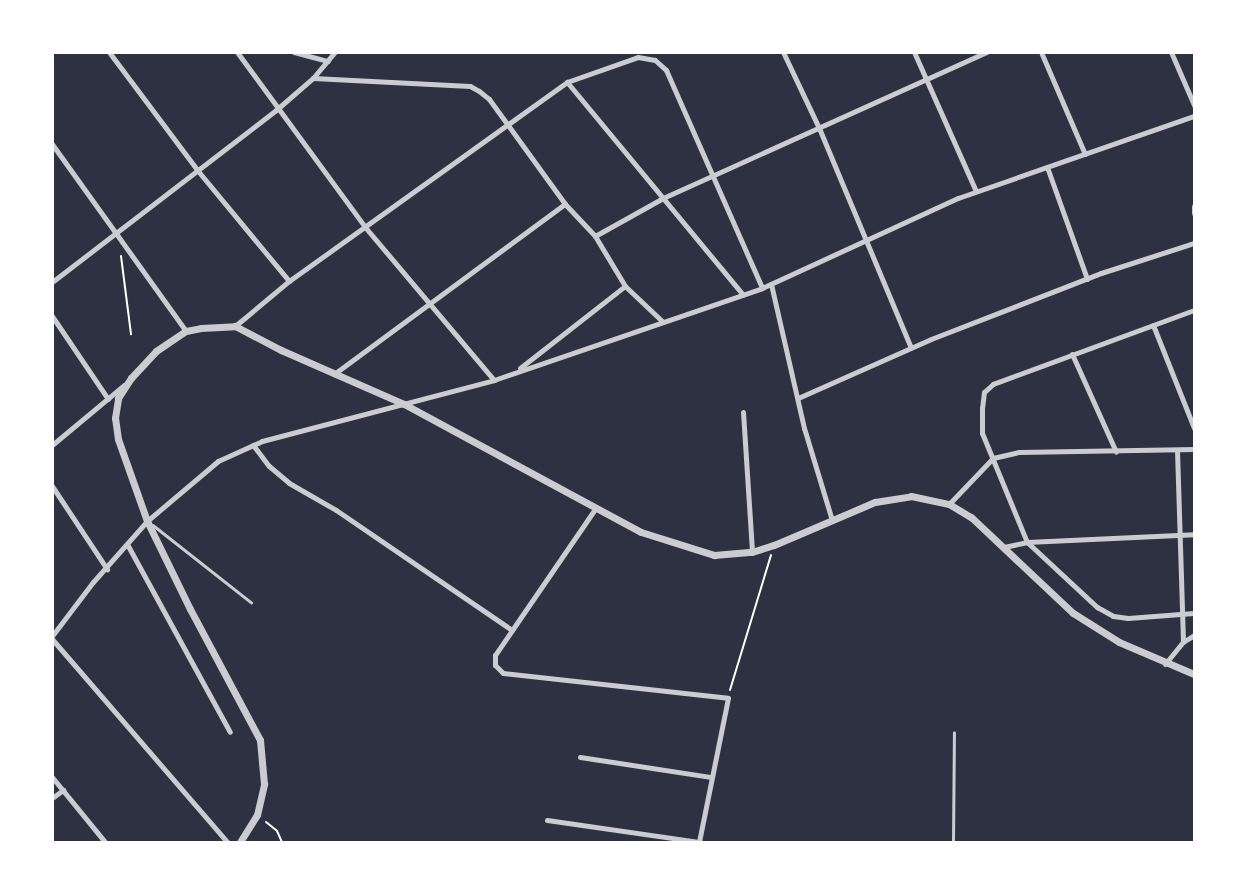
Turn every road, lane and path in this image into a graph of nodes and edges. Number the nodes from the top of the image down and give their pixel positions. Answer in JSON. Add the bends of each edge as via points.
{"nodes":[{"id":1,"x":110,"y":52,"type":"edge"},
{"id":2,"x":237,"y":52,"type":"edge"},
{"id":3,"x":295,"y":52,"type":"edge"},
{"id":4,"x":335,"y":52,"type":"edge"},
{"id":5,"x":783,"y":52,"type":"edge"},
{"id":6,"x":914,"y":52,"type":"edge"},
{"id":7,"x":987,"y":52,"type":"edge"},
{"id":8,"x":1041,"y":52,"type":"edge"},
{"id":9,"x":1171,"y":52,"type":"edge"},
{"id":10,"x":328,"y":61,"type":"junction"},
{"id":11,"x":313,"y":78,"type":"junction"},
{"id":12,"x":928,"y":81,"type":"junction"},
{"id":13,"x":567,"y":82,"type":"junction"},
{"id":14,"x":1195,"y":105,"type":"edge"},
{"id":15,"x":276,"y":110,"type":"junction"},
{"id":16,"x":1195,"y":116,"type":"edge"},
{"id":17,"x":507,"y":124,"type":"junction"},
{"id":18,"x":819,"y":128,"type":"junction"},
{"id":19,"x":52,"y":144,"type":"edge"},
{"id":20,"x":1085,"y":154,"type":"junction"},
{"id":21,"x":1047,"y":167,"type":"junction"},
{"id":22,"x":198,"y":171,"type":"junction"},
{"id":23,"x":712,"y":178,"type":"junction"},
{"id":24,"x":976,"y":191,"type":"junction"},
{"id":25,"x":663,"y":198,"type":"junction"},
{"id":26,"x":565,"y":204,"type":"junction"},
{"id":27,"x":1195,"y":206,"type":"edge"},
{"id":28,"x":1195,"y":213,"type":"edge"},
{"id":29,"x":365,"y":227,"type":"junction"},
{"id":30,"x":117,"y":232,"type":"junction"},
{"id":31,"x":595,"y":236,"type":"junction"},
{"id":32,"x":867,"y":241,"type":"junction"},
{"id":33,"x":1195,"y":243,"type":"edge"},
{"id":34,"x":1087,"y":279,"type":"junction"},
{"id":35,"x":289,"y":281,"type":"junction"},
{"id":36,"x":52,"y":282,"type":"edge"},
{"id":37,"x":771,"y":284,"type":"junction"},
{"id":38,"x":625,"y":286,"type":"junction"},
{"id":39,"x":762,"y":288,"type":"junction"},
{"id":40,"x":743,"y":295,"type":"junction"},
{"id":41,"x":431,"y":304,"type":"junction"},
{"id":42,"x":1195,"y":310,"type":"edge"},
{"id":43,"x":52,"y":316,"type":"edge"},
{"id":44,"x":663,"y":322,"type":"junction"},
{"id":45,"x":1153,"y":325,"type":"junction"},
{"id":46,"x":236,"y":326,"type":"junction"},
{"id":47,"x":186,"y":331,"type":"junction"},
{"id":48,"x":131,"y":334,"type":"dead end"},
{"id":49,"x":911,"y":348,"type":"junction"},
{"id":50,"x":1072,"y":354,"type":"junction"},
{"id":51,"x":515,"y":372,"type":"junction"},
{"id":52,"x":334,"y":374,"type":"junction"},
{"id":53,"x":131,"y":378,"type":"junction"},
{"id":54,"x":494,"y":380,"type":"junction"},
{"id":55,"x":798,"y":398,"type":"junction"},
{"id":56,"x":108,"y":399,"type":"junction"},
{"id":57,"x":404,"y":404,"type":"junction"},
{"id":58,"x":743,"y":412,"type":"dead end"},
{"id":59,"x":1195,"y":428,"type":"edge"},
{"id":60,"x":52,"y":444,"type":"edge"},
{"id":61,"x":253,"y":445,"type":"junction"},
{"id":62,"x":1195,"y":449,"type":"edge"},
{"id":63,"x":1177,"y":450,"type":"junction"},
{"id":64,"x":1116,"y":452,"type":"junction"},
{"id":65,"x":993,"y":458,"type":"junction"},
{"id":66,"x":52,"y":486,"type":"edge"},
{"id":67,"x":949,"y":504,"type":"junction"},
{"id":68,"x":595,"y":509,"type":"junction"},
{"id":69,"x":832,"y":520,"type":"junction"},
{"id":70,"x":147,"y":521,"type":"junction"},
{"id":71,"x":1181,"y":534,"type":"junction"},
{"id":72,"x":1195,"y":534,"type":"edge"},
{"id":73,"x":1027,"y":542,"type":"junction"},
{"id":74,"x":127,"y":544,"type":"junction"},
{"id":75,"x":774,"y":545,"type":"junction"},
{"id":76,"x":1004,"y":547,"type":"junction"},
{"id":77,"x":752,"y":552,"type":"junction"},
{"id":78,"x":107,"y":569,"type":"junction"},
{"id":79,"x":251,"y":602,"type":"dead end"},
{"id":80,"x":1195,"y":613,"type":"edge"},
{"id":81,"x":1182,"y":615,"type":"junction"},
{"id":82,"x":512,"y":630,"type":"junction"},
{"id":83,"x":1195,"y":635,"type":"edge"},
{"id":84,"x":52,"y":637,"type":"edge"},
{"id":85,"x":1183,"y":642,"type":"junction"},
{"id":86,"x":1165,"y":663,"type":"junction"},
{"id":87,"x":1195,"y":674,"type":"edge"},
{"id":88,"x":729,"y":698,"type":"junction"},
{"id":89,"x":230,"y":732,"type":"dead end"},
{"id":90,"x":954,"y":733,"type":"dead end"},
{"id":91,"x":579,"y":757,"type":"dead end"},
{"id":92,"x":52,"y":777,"type":"edge"},
{"id":93,"x":711,"y":777,"type":"junction"},
{"id":94,"x":63,"y":790,"type":"junction"},
{"id":95,"x":52,"y":798,"type":"edge"},
{"id":96,"x":257,"y":815,"type":"junction"},
{"id":97,"x":547,"y":820,"type":"dead end"},
{"id":98,"x":104,"y":842,"type":"edge"},
{"id":99,"x":227,"y":842,"type":"edge"},
{"id":100,"x":240,"y":842,"type":"edge"},
{"id":101,"x":282,"y":842,"type":"edge"},
{"id":102,"x":700,"y":842,"type":"edge"},
{"id":103,"x":953,"y":842,"type":"edge"}],
"edges":[{"from":1,"to":22,"type":"street"},
{"from":2,"to":15,"type":"street"},
{"from":3,"to":10,"type":"street"},
{"from":4,"to":10,"type":"street"},
{"from":5,"to":18,"type":"street"},
{"from":6,"to":12,"type":"street"},
{"from":7,"to":12,"type":"street"},
{"from":8,"to":20,"type":"street"},
{"from":9,"to":14,"type":"street"},
{"from":10,"to":11,"type":"street"},
{"from":11,"to":15,"type":"street"},
{"from":11,"to":17,"type":"street","via":[[470,86],[489,99]]},
{"from":12,"to":18,"type":"street"},
{"from":12,"to":24,"type":"street"},
{"from":13,"to":17,"type":"street"},
{"from":13,"to":23,"type":"street","via":[[638,57],[655,60],[666,70]]},
{"from":13,"to":25,"type":"street"},
{"from":15,"to":22,"type":"street"},
{"from":15,"to":29,"type":"street"},
{"from":16,"to":20,"type":"street"},
{"from":17,"to":26,"type":"street"},
{"from":17,"to":29,"type":"street"},
{"from":18,"to":23,"type":"street"},
{"from":18,"to":32,"type":"street"},
{"from":19,"to":30,"type":"street"},
{"from":20,"to":21,"type":"street"},
{"from":21,"to":24,"type":"street"},
{"from":21,"to":34,"type":"street"},
{"from":22,"to":30,"type":"street"},
{"from":22,"to":35,"type":"street"},
{"from":23,"to":25,"type":"street"},
{"from":23,"to":39,"type":"street"},
{"from":24,"to":32,"type":"street"},
{"from":25,"to":31,"type":"street"},
{"from":25,"to":40,"type":"street"},
{"from":26,"to":31,"type":"street"},
{"from":26,"to":41,"type":"street"},
{"from":27,"to":28,"type":"street"},
{"from":29,"to":35,"type":"street"},
{"from":29,"to":41,"type":"street"},
{"from":30,"to":36,"type":"street"},
{"from":30,"to":47,"type":"street"},
{"from":30,"to":48,"type":"path"},
{"from":31,"to":38,"type":"street"},
{"from":32,"to":37,"type":"street"},
{"from":32,"to":49,"type":"street"},
{"from":33,"to":34,"type":"street"},
{"from":34,"to":49,"type":"street"},
{"from":35,"to":46,"type":"street"},
{"from":37,"to":39,"type":"street"},
{"from":37,"to":55,"type":"street"},
{"from":38,"to":44,"type":"street"},
{"from":38,"to":51,"type":"street"},
{"from":39,"to":40,"type":"street"},
{"from":40,"to":44,"type":"street"},
{"from":41,"to":52,"type":"street"},
{"from":41,"to":54,"type":"street"},
{"from":42,"to":45,"type":"street"},
{"from":43,"to":56,"type":"street"},
{"from":44,"to":51,"type":"street"},
{"from":45,"to":50,"type":"street"},
{"from":45,"to":59,"type":"street"},
{"from":46,"to":47,"type":"street"},
{"from":46,"to":52,"type":"street"},
{"from":47,"to":53,"type":"street","via":[[156,351]]},
{"from":49,"to":55,"type":"street"},
{"from":50,"to":64,"type":"street"},
{"from":50,"to":65,"type":"street","via":[[993,384],[984,392],[982,433]]},
{"from":51,"to":54,"type":"street"},
{"from":52,"to":57,"type":"street"},
{"from":53,"to":56,"type":"street"},
{"from":53,"to":70,"type":"street","via":[[118,398],[115,418]]},
{"from":54,"to":57,"type":"street"},
{"from":55,"to":69,"type":"street"},
{"from":56,"to":60,"type":"street"},
{"from":57,"to":61,"type":"street"},
{"from":57,"to":68,"type":"street"},
{"from":58,"to":77,"type":"street"},
{"from":61,"to":70,"type":"street","via":[[218,461]]},
{"from":61,"to":82,"type":"street","via":[[289,483]]},
{"from":62,"to":63,"type":"street"},
{"from":63,"to":64,"type":"street"},
{"from":63,"to":71,"type":"street"},
{"from":64,"to":65,"type":"street","via":[[1020,452]]},
{"from":65,"to":67,"type":"street"},
{"from":65,"to":73,"type":"street"},
{"from":66,"to":78,"type":"street"},
{"from":67,"to":69,"type":"street","via":[[911,496],[875,502]]},
{"from":67,"to":76,"type":"street"},
{"from":68,"to":77,"type":"street","via":[[641,532],[714,555]]},
{"from":68,"to":82,"type":"street"},
{"from":69,"to":75,"type":"street"},
{"from":70,"to":74,"type":"street"},
{"from":70,"to":79,"type":"lane"},
{"from":70,"to":96,"type":"street","via":[[260,740],[264,784]]},
{"from":71,"to":72,"type":"street"},
{"from":71,"to":73,"type":"street"},
{"from":71,"to":81,"type":"street"},
{"from":73,"to":76,"type":"street"},
{"from":73,"to":81,"type":"street","via":[[1097,607],[1113,616]]},
{"from":74,"to":78,"type":"street"},
{"from":74,"to":89,"type":"street"},
{"from":75,"to":77,"type":"street"},
{"from":75,"to":88,"type":"path"},
{"from":76,"to":86,"type":"street","via":[[1073,613],[1119,642]]},
{"from":78,"to":84,"type":"street"},
{"from":80,"to":81,"type":"street"},
{"from":81,"to":85,"type":"street"},
{"from":82,"to":88,"type":"street","via":[[495,655],[495,665],[503,673]]},
{"from":83,"to":85,"type":"street"},
{"from":84,"to":99,"type":"street"},
{"from":85,"to":86,"type":"street"},
{"from":86,"to":87,"type":"street"},
{"from":88,"to":93,"type":"street"},
{"from":90,"to":103,"type":"lane"},
{"from":91,"to":93,"type":"street"},
{"from":92,"to":94,"type":"street"},
{"from":93,"to":102,"type":"street"},
{"from":94,"to":95,"type":"street"},
{"from":94,"to":98,"type":"street"},
{"from":96,"to":100,"type":"street"},
{"from":96,"to":101,"type":"path","via":[[277,831]]},
{"from":97,"to":102,"type":"street"}]}
